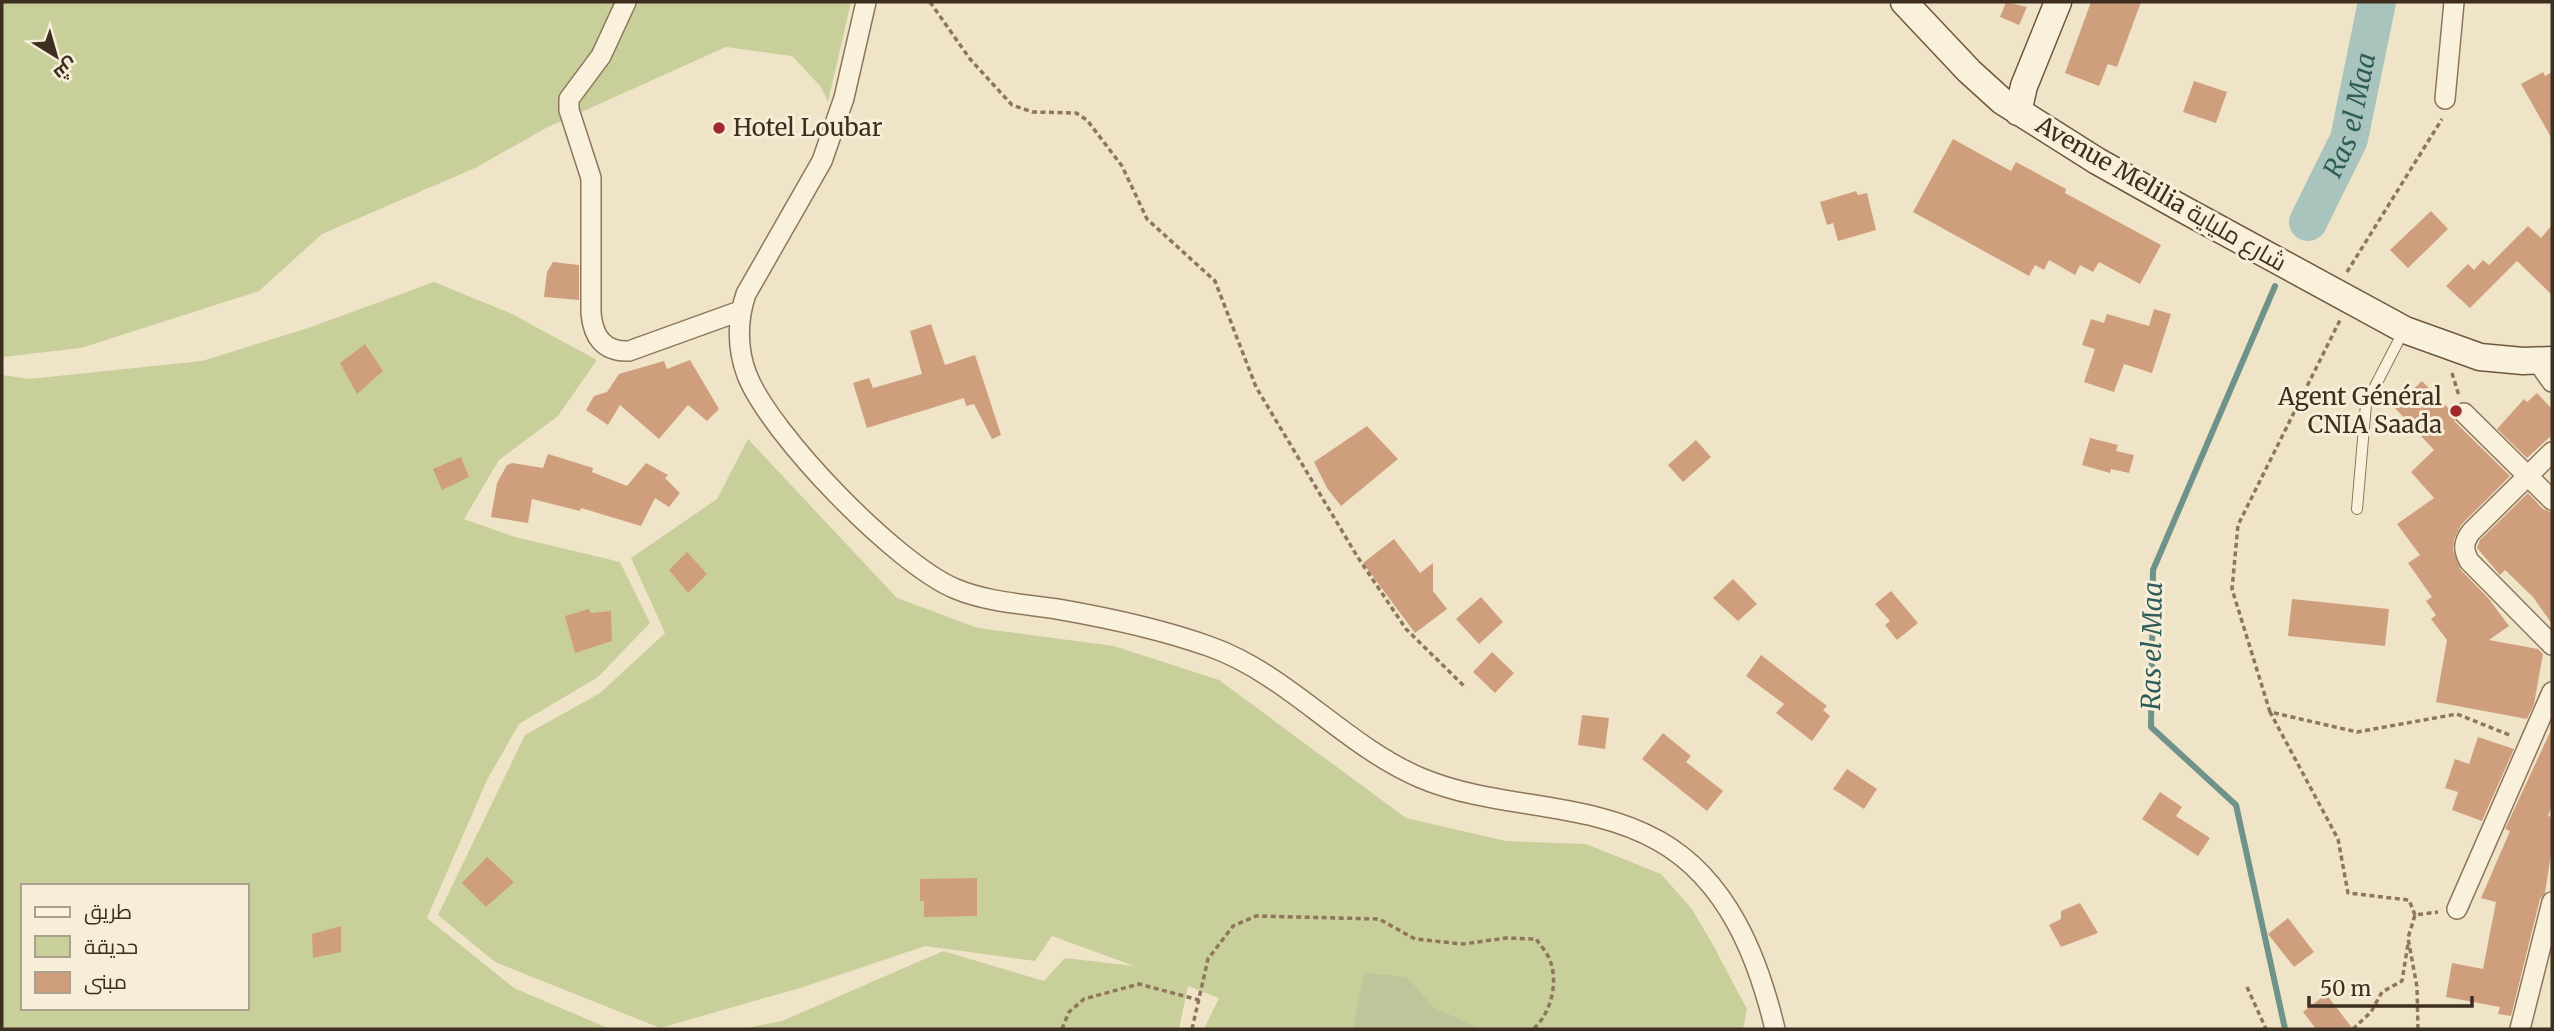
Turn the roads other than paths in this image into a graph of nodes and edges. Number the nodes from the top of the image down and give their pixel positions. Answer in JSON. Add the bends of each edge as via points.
{"nodes":[{"id":1,"x":626,"y":2,"type":"edge"},
{"id":2,"x":866,"y":2,"type":"edge"},
{"id":3,"x":1904,"y":2,"type":"edge"},
{"id":4,"x":2058,"y":2,"type":"edge"},
{"id":5,"x":2454,"y":2,"type":"edge"},
{"id":6,"x":2445,"y":99,"type":"road end"},
{"id":7,"x":2018,"y":112,"type":"junction"},
{"id":8,"x":740,"y":311,"type":"junction"},
{"id":9,"x":2405,"y":330,"type":"junction"},
{"id":10,"x":2545,"y":360,"type":"edge"},
{"id":11,"x":2552,"y":383,"type":"edge"},
{"id":12,"x":2464,"y":413,"type":"road end"},
{"id":13,"x":2552,"y":452,"type":"edge"},
{"id":14,"x":2527,"y":477,"type":"junction"},
{"id":15,"x":2552,"y":499,"type":"edge"},
{"id":16,"x":2357,"y":509,"type":"dead end"},
{"id":17,"x":2552,"y":645,"type":"edge"},
{"id":18,"x":2552,"y":692,"type":"edge"},
{"id":19,"x":2552,"y":902,"type":"edge"},
{"id":20,"x":2457,"y":909,"type":"road end"},
{"id":21,"x":1775,"y":1029,"type":"edge"},
{"id":22,"x":2520,"y":1029,"type":"edge"}],
"edges":[{"from":1,"to":8,"type":"street","via":[[601,56],[569,99],[591,178],[594,333],[610,348],[629,351]]},
{"from":2,"to":8,"type":"street","via":[[844,98],[822,161]]},
{"from":3,"to":7,"type":"street","name":"Avenue Melilia شارع ملياية","via":[[1969,71]]},
{"from":4,"to":7,"type":"street"},
{"from":5,"to":6,"type":"street"},
{"from":7,"to":9,"type":"street","name":"Avenue Melilia شارع ملياية","via":[[2097,161]]},
{"from":8,"to":21,"type":"street","via":[[740,348],[748,377],[776,424],[892,548],[925,573],[956,589],[986,597],[1156,629],[1215,649],[1270,679],[1370,750],[1419,777],[1470,795],[1609,819],[1661,842],[1722,900],[1751,945]]},
{"from":9,"to":10,"type":"street","name":"Avenue Melilia شارع ملياية","via":[[2480,357]]},
{"from":9,"to":16,"type":"lane","via":[[2366,404]]},
{"from":10,"to":11,"type":"street"},
{"from":12,"to":14,"type":"street"},
{"from":13,"to":14,"type":"street"},
{"from":14,"to":15,"type":"street"},
{"from":14,"to":17,"type":"street","via":[[2471,532],[2463,550]]},
{"from":18,"to":20,"type":"street"},
{"from":19,"to":22,"type":"street"}]}
